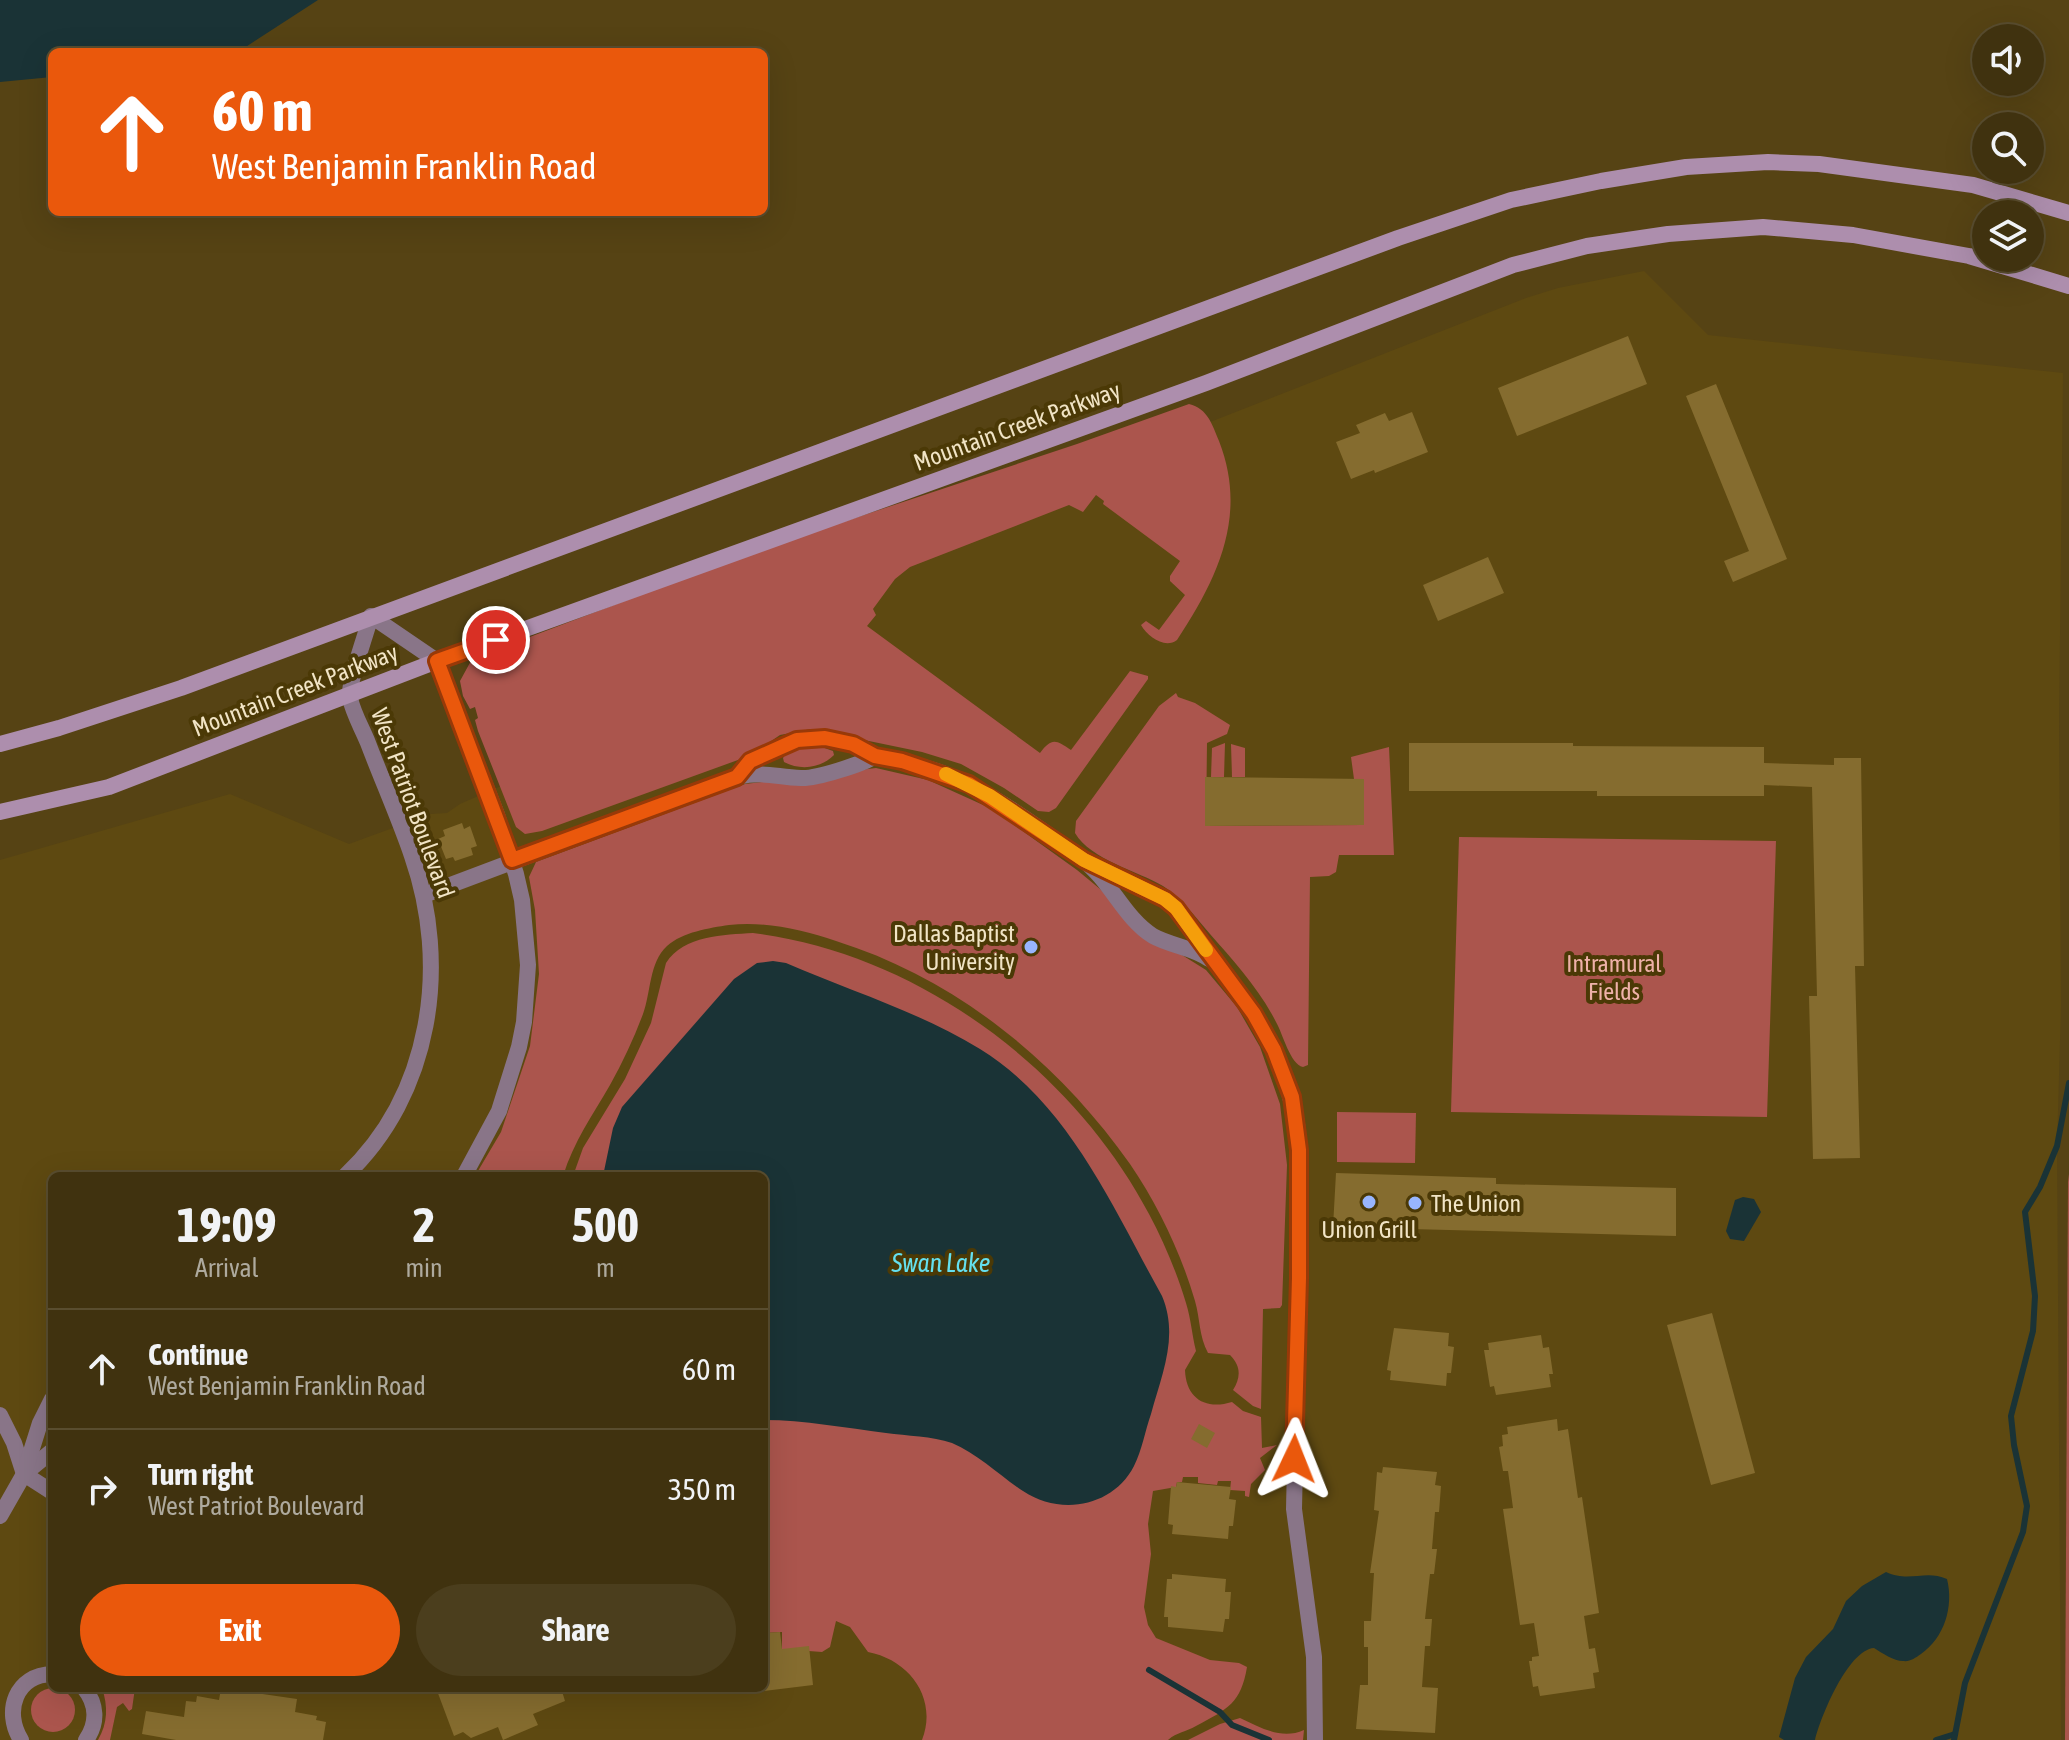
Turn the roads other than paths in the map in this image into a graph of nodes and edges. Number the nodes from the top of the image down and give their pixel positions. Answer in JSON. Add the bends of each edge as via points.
{"nodes":[{"id":1,"x":2069,"y":213,"type":"edge"},
{"id":2,"x":2069,"y":286,"type":"edge"},
{"id":3,"x":371,"y":616,"type":"junction"},
{"id":4,"x":437,"y":661,"type":"junction"},
{"id":5,"x":349,"y":695,"type":"junction"},
{"id":6,"x":0,"y":744,"type":"edge"},
{"id":7,"x":875,"y":756,"type":"junction"},
{"id":8,"x":737,"y":777,"type":"junction"},
{"id":9,"x":0,"y":812,"type":"edge"},
{"id":10,"x":512,"y":860,"type":"junction"},
{"id":11,"x":1084,"y":860,"type":"junction"},
{"id":12,"x":424,"y":895,"type":"junction"},
{"id":13,"x":1215,"y":963,"type":"junction"},
{"id":14,"x":348,"y":1172,"type":"edge"},
{"id":15,"x":466,"y":1172,"type":"edge"},
{"id":16,"x":48,"y":1407,"type":"edge"},
{"id":17,"x":0,"y":1415,"type":"edge"},
{"id":18,"x":48,"y":1454,"type":"edge"},
{"id":19,"x":24,"y":1474,"type":"junction"},
{"id":20,"x":48,"y":1489,"type":"edge"},
{"id":21,"x":0,"y":1516,"type":"edge"},
{"id":22,"x":48,"y":1675,"type":"edge"},
{"id":23,"x":86,"y":1692,"type":"edge"},
{"id":24,"x":21,"y":1740,"type":"edge"},
{"id":25,"x":86,"y":1740,"type":"edge"},
{"id":26,"x":1315,"y":1740,"type":"edge"}],
"edges":[{"from":1,"to":3,"type":"main road","name":"Mountain Creek Parkway","via":[[1973,185],[1768,162],[1686,167],[1511,200]]},
{"from":2,"to":4,"type":"main road","name":"Mountain Creek Parkway","via":[[1969,256],[1853,235],[1763,227],[1587,246],[1513,265],[1206,383]]},
{"from":3,"to":4,"type":"street"},
{"from":3,"to":5,"type":"street","name":"West Patriot Boulevard"},
{"from":3,"to":6,"type":"main road","name":"Mountain Creek Parkway","via":[[181,688]]},
{"from":4,"to":5,"type":"main road","name":"Mountain Creek Parkway"},
{"from":4,"to":10,"type":"street"},
{"from":5,"to":9,"type":"main road","name":"Mountain Creek Parkway","via":[[109,787]]},
{"from":5,"to":12,"type":"street","name":"West Patriot Boulevard"},
{"from":7,"to":8,"type":"street","via":[[809,778],[771,773]]},
{"from":7,"to":8,"type":"street","via":[[825,738],[797,740],[750,761]]},
{"from":7,"to":11,"type":"street","via":[[969,784]]},
{"from":8,"to":10,"type":"street"},
{"from":10,"to":12,"type":"street"},
{"from":10,"to":15,"type":"street","via":[[526,937],[524,1022],[499,1111]]},
{"from":11,"to":13,"type":"street","via":[[1153,936]]},
{"from":11,"to":13,"type":"street","via":[[1165,899]]},
{"from":12,"to":14,"type":"street","name":"West Patriot Boulevard","via":[[431,966],[421,1050],[388,1121]]},
{"from":13,"to":26,"type":"street","via":[[1265,1031],[1292,1097],[1299,1150],[1294,1509],[1315,1669]]},
{"from":16,"to":19,"type":"street"},
{"from":17,"to":19,"type":"street"},
{"from":18,"to":19,"type":"street"},
{"from":19,"to":20,"type":"street"},
{"from":19,"to":21,"type":"street"},
{"from":22,"to":24,"type":"street","via":[[31,1680],[14,1702],[11,1716]]},
{"from":23,"to":25,"type":"street","via":[[94,1709]]}]}
